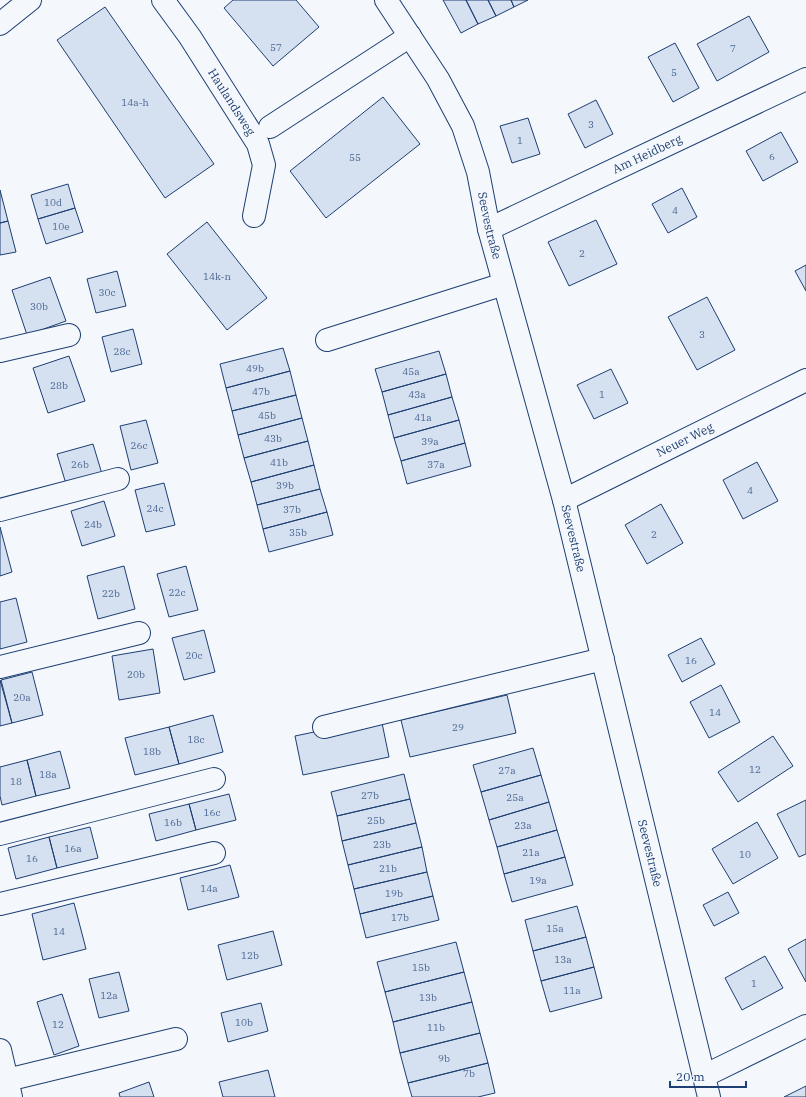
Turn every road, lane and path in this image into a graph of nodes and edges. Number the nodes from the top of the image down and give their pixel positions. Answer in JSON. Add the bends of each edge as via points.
{"nodes":[{"id":1,"x":30,"y":0,"type":"edge"},
{"id":2,"x":163,"y":0,"type":"edge"},
{"id":3,"x":386,"y":0,"type":"edge"},
{"id":4,"x":0,"y":24,"type":"edge"},
{"id":5,"x":410,"y":36,"type":"junction"},
{"id":6,"x":806,"y":79,"type":"edge"},
{"id":7,"x":270,"y":127,"type":"dead end"},
{"id":8,"x":254,"y":216,"type":"dead end"},
{"id":9,"x":489,"y":230,"type":"junction"},
{"id":10,"x":504,"y":284,"type":"junction"},
{"id":11,"x":69,"y":335,"type":"dead end"},
{"id":12,"x":327,"y":340,"type":"dead end"},
{"id":13,"x":0,"y":351,"type":"edge"},
{"id":14,"x":806,"y":380,"type":"edge"},
{"id":15,"x":118,"y":479,"type":"dead end"},
{"id":16,"x":564,"y":500,"type":"junction"},
{"id":17,"x":0,"y":510,"type":"edge"},
{"id":18,"x":139,"y":633,"type":"dead end"},
{"id":19,"x":603,"y":659,"type":"junction"},
{"id":20,"x":0,"y":667,"type":"edge"},
{"id":21,"x":324,"y":727,"type":"dead end"},
{"id":22,"x":214,"y":779,"type":"dead end"},
{"id":23,"x":0,"y":834,"type":"edge"},
{"id":24,"x":214,"y":853,"type":"dead end"},
{"id":25,"x":0,"y":904,"type":"edge"},
{"id":26,"x":806,"y":1026,"type":"edge"},
{"id":27,"x":176,"y":1039,"type":"dead end"},
{"id":28,"x":0,"y":1050,"type":"edge"},
{"id":29,"x":707,"y":1087,"type":"edge"},
{"id":30,"x":9,"y":1089,"type":"edge"}],
"edges":[{"from":1,"to":4,"type":"street"},
{"from":2,"to":8,"type":"street","name":"Haulandsweg","via":[[190,37],[258,144],[264,165]]},
{"from":3,"to":5,"type":"street","name":"Seevestraße"},
{"from":5,"to":7,"type":"street"},
{"from":5,"to":9,"type":"street","name":"Seevestraße","via":[[438,79],[463,126],[478,172]]},
{"from":6,"to":9,"type":"street","name":"Am Heidberg"},
{"from":9,"to":10,"type":"street","name":"Seevestraße"},
{"from":10,"to":12,"type":"street"},
{"from":10,"to":16,"type":"street","name":"Seevestraße"},
{"from":11,"to":13,"type":"street"},
{"from":14,"to":16,"type":"street","name":"Neuer Weg"},
{"from":15,"to":17,"type":"street"},
{"from":16,"to":19,"type":"street","name":"Seevestraße"},
{"from":18,"to":20,"type":"street"},
{"from":19,"to":21,"type":"street"},
{"from":19,"to":29,"type":"street","name":"Seevestraße"},
{"from":22,"to":23,"type":"street"},
{"from":24,"to":25,"type":"street"},
{"from":26,"to":29,"type":"street"},
{"from":27,"to":30,"type":"street"},
{"from":28,"to":30,"type":"street"}]}
